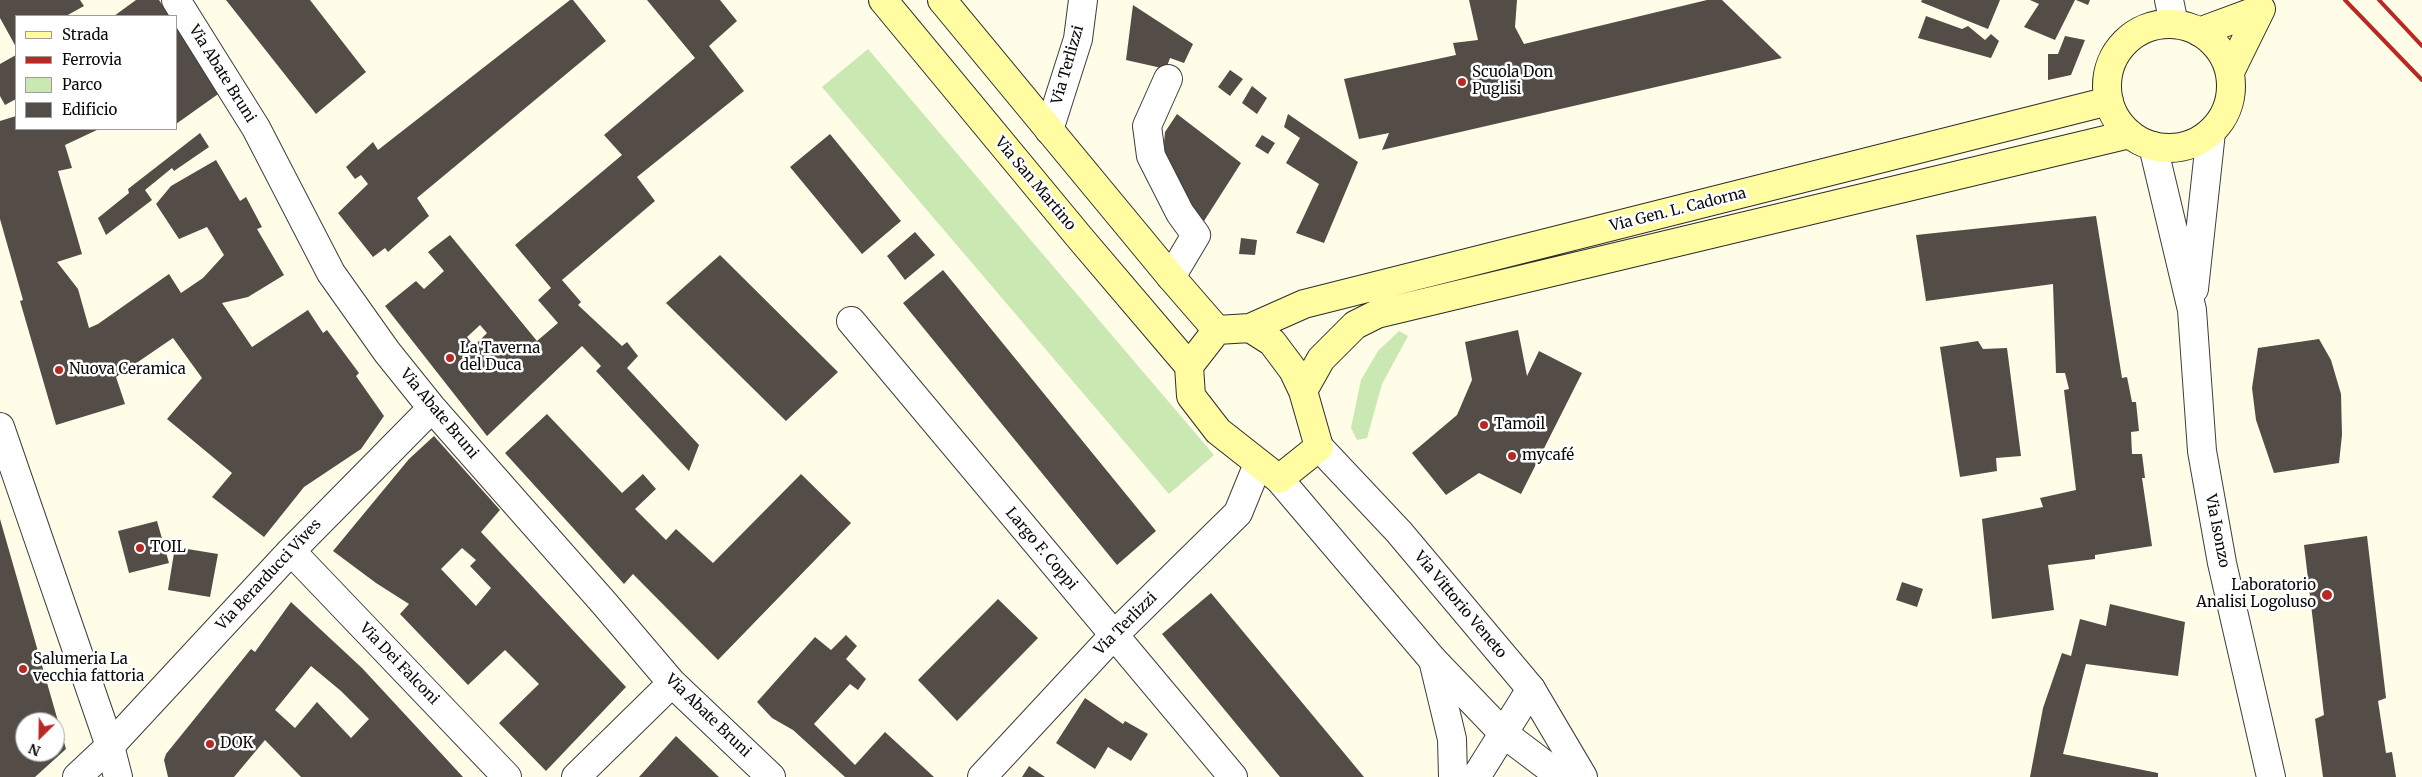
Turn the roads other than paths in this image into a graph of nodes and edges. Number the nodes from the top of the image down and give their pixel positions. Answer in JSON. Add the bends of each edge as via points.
{"nodes":[{"id":1,"x":176,"y":0,"type":"edge"},
{"id":2,"x":883,"y":0,"type":"edge"},
{"id":3,"x":942,"y":0,"type":"edge"},
{"id":4,"x":1083,"y":0,"type":"edge"},
{"id":5,"x":2181,"y":18,"type":"edge"},
{"id":6,"x":2230,"y":72,"type":"junction"},
{"id":7,"x":1168,"y":79,"type":"dead end"},
{"id":8,"x":2109,"y":101,"type":"junction"},
{"id":9,"x":1049,"y":130,"type":"junction"},
{"id":10,"x":2211,"y":132,"type":"junction"},
{"id":11,"x":2141,"y":140,"type":"junction"},
{"id":12,"x":1171,"y":277,"type":"junction"},
{"id":13,"x":2192,"y":310,"type":"junction"},
{"id":14,"x":851,"y":320,"type":"dead end"},
{"id":15,"x":1250,"y":328,"type":"junction"},
{"id":16,"x":1217,"y":330,"type":"junction"},
{"id":17,"x":1190,"y":366,"type":"junction"},
{"id":18,"x":1303,"y":391,"type":"junction"},
{"id":19,"x":432,"y":408,"type":"junction"},
{"id":20,"x":0,"y":426,"type":"edge"},
{"id":21,"x":1320,"y":447,"type":"junction"},
{"id":22,"x":1269,"y":472,"type":"junction"},
{"id":23,"x":291,"y":551,"type":"junction"},
{"id":24,"x":1113,"y":636,"type":"junction"},
{"id":25,"x":1433,"y":660,"type":"junction"},
{"id":26,"x":672,"y":683,"type":"junction"},
{"id":27,"x":1531,"y":689,"type":"junction"},
{"id":28,"x":1503,"y":733,"type":"junction"},
{"id":29,"x":110,"y":746,"type":"junction"},
{"id":30,"x":77,"y":777,"type":"edge"},
{"id":31,"x":118,"y":777,"type":"edge"},
{"id":32,"x":507,"y":777,"type":"edge"},
{"id":33,"x":576,"y":777,"type":"edge"},
{"id":34,"x":771,"y":777,"type":"edge"},
{"id":35,"x":982,"y":777,"type":"edge"},
{"id":36,"x":1233,"y":777,"type":"edge"},
{"id":37,"x":1453,"y":777,"type":"edge"},
{"id":38,"x":1476,"y":777,"type":"edge"},
{"id":39,"x":1561,"y":777,"type":"edge"},
{"id":40,"x":1583,"y":777,"type":"edge"},
{"id":41,"x":2271,"y":777,"type":"edge"}],
"edges":[{"from":1,"to":19,"type":"street","name":"Via Abate Bruni","via":[[256,128],[331,273]]},
{"from":2,"to":17,"type":"main road","name":"Via San Martino"},
{"from":3,"to":9,"type":"main road"},
{"from":4,"to":9,"type":"street","name":"Via Terlizzi","via":[[1078,39]]},
{"from":5,"to":6,"type":"main road","via":[[2221,50]]},
{"from":5,"to":6,"type":"main road","via":[[2261,10]]},
{"from":5,"to":8,"type":"main road","via":[[2136,33],[2121,45],[2107,82]]},
{"from":6,"to":10,"type":"main road","via":[[2230,102],[2223,118]]},
{"from":7,"to":12,"type":"street","via":[[1147,126],[1151,156],[1180,213],[1196,235]]},
{"from":8,"to":11,"type":"main road","via":[[2117,119]]},
{"from":8,"to":15,"type":"main road","name":"Via Gen. L. Cadorna","via":[[1304,304]]},
{"from":9,"to":12,"type":"main road"},
{"from":10,"to":11,"type":"main road","via":[[2194,143],[2174,148]]},
{"from":10,"to":13,"type":"street","name":"Via Isonzo"},
{"from":11,"to":13,"type":"street","name":"Via Isonzo"},
{"from":11,"to":18,"type":"main road","name":"Via Gen. L. Cadorna","via":[[1377,314],[1355,325],[1321,359]]},
{"from":12,"to":16,"type":"main road"},
{"from":13,"to":41,"type":"street","name":"Via Isonzo","via":[[2202,451],[2222,563]]},
{"from":14,"to":24,"type":"street","name":"Largo F. Coppi"},
{"from":15,"to":16,"type":"main road"},
{"from":15,"to":18,"type":"main road","via":[[1272,342],[1293,370]]},
{"from":16,"to":17,"type":"main road"},
{"from":17,"to":22,"type":"main road","via":[[1191,396],[1218,431]]},
{"from":18,"to":21,"type":"main road"},
{"from":19,"to":23,"type":"street","name":"Via Berarducci Vives"},
{"from":19,"to":26,"type":"street","name":"Via Abate Bruni"},
{"from":20,"to":29,"type":"street"},
{"from":21,"to":22,"type":"main road"},
{"from":21,"to":27,"type":"street","name":"Via Vittorio Veneto","via":[[1399,532]]},
{"from":22,"to":24,"type":"street","name":"Via Terlizzi","via":[[1238,513]]},
{"from":22,"to":25,"type":"street"},
{"from":23,"to":29,"type":"street","name":"Via Berarducci Vives"},
{"from":23,"to":32,"type":"street","name":"Via Dei Falconi"},
{"from":24,"to":35,"type":"street","name":"Via Terlizzi"},
{"from":24,"to":36,"type":"street","name":"Largo F. Coppi"},
{"from":25,"to":28,"type":"street"},
{"from":25,"to":37,"type":"street","via":[[1452,738]]},
{"from":26,"to":33,"type":"street"},
{"from":26,"to":34,"type":"street","name":"Via Abate Bruni"},
{"from":27,"to":28,"type":"street"},
{"from":27,"to":40,"type":"street","name":"Via Vittorio Veneto"},
{"from":28,"to":38,"type":"street"},
{"from":28,"to":39,"type":"street"},
{"from":29,"to":30,"type":"street","name":"Via Berarducci Vives"},
{"from":29,"to":31,"type":"street"}]}
